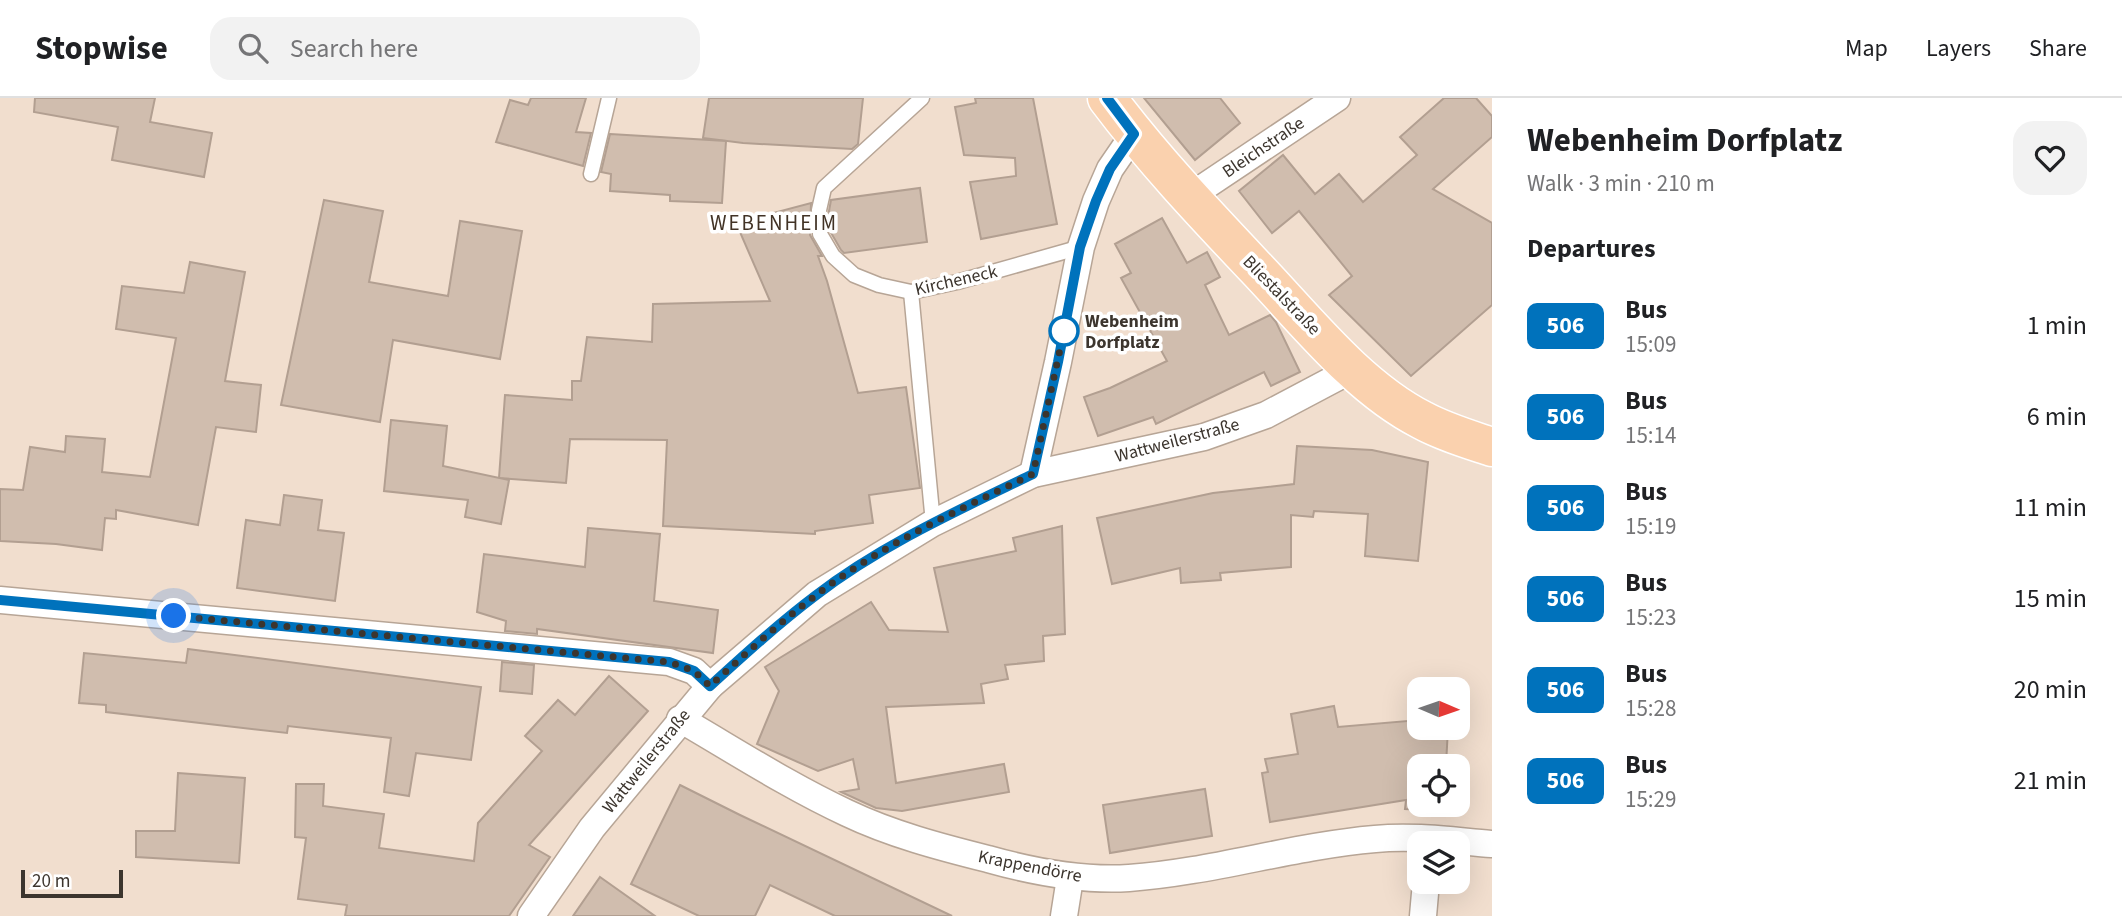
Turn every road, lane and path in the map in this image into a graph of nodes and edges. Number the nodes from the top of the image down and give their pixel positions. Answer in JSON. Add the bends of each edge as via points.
{"nodes":[{"id":1,"x":609,"y":98,"type":"edge"},
{"id":2,"x":922,"y":98,"type":"edge"},
{"id":3,"x":1107,"y":98,"type":"edge"},
{"id":4,"x":1337,"y":98,"type":"edge"},
{"id":5,"x":1134,"y":134,"type":"junction"},
{"id":6,"x":591,"y":174,"type":"dead end"},
{"id":7,"x":1189,"y":197,"type":"junction"},
{"id":8,"x":1080,"y":247,"type":"junction"},
{"id":9,"x":911,"y":292,"type":"junction"},
{"id":10,"x":1353,"y":369,"type":"junction"},
{"id":11,"x":1492,"y":447,"type":"edge"},
{"id":12,"x":1033,"y":474,"type":"junction"},
{"id":13,"x":933,"y":523,"type":"junction"},
{"id":14,"x":0,"y":600,"type":"edge"},
{"id":15,"x":710,"y":686,"type":"junction"},
{"id":16,"x":680,"y":719,"type":"junction"},
{"id":17,"x":1407,"y":840,"type":"edge"},
{"id":18,"x":1470,"y":843,"type":"edge"},
{"id":19,"x":1492,"y":844,"type":"edge"},
{"id":20,"x":1070,"y":878,"type":"junction"},
{"id":21,"x":1425,"y":894,"type":"edge"},
{"id":22,"x":531,"y":916,"type":"edge"},
{"id":23,"x":1064,"y":916,"type":"edge"},
{"id":24,"x":1423,"y":916,"type":"edge"}],
"edges":[{"from":1,"to":6,"type":"lane"},
{"from":2,"to":9,"type":"lane","name":"Kircheneck","via":[[824,188],[819,210],[820,234],[833,256],[854,275]]},
{"from":3,"to":5,"type":"main road","name":"Bliestalstraße"},
{"from":4,"to":7,"type":"street","name":"Bleichstraße"},
{"from":5,"to":7,"type":"main road","name":"Bliestalstraße"},
{"from":5,"to":8,"type":"street","via":[[1110,169]]},
{"from":7,"to":10,"type":"main road","name":"Bliestalstraße"},
{"from":8,"to":9,"type":"lane","name":"Kircheneck"},
{"from":8,"to":12,"type":"street"},
{"from":9,"to":13,"type":"lane"},
{"from":10,"to":11,"type":"main road","name":"Bliestalstraße","via":[[1421,420]]},
{"from":10,"to":12,"type":"street","name":"Wattweilerstraße","via":[[1266,415],[1203,437]]},
{"from":12,"to":13,"type":"street","name":"Wattweilerstraße"},
{"from":13,"to":15,"type":"street","name":"Wattweilerstraße","via":[[817,594]]},
{"from":14,"to":15,"type":"street","via":[[669,662],[694,671]]},
{"from":15,"to":16,"type":"street","name":"Wattweilerstraße"},
{"from":16,"to":20,"type":"street","name":"Krappendörre","via":[[849,814],[928,844]]},
{"from":16,"to":22,"type":"street","name":"Wattweilerstraße","via":[[592,828]]},
{"from":17,"to":20,"type":"street","name":"Krappendörre","via":[[1334,844],[1128,878]]},
{"from":18,"to":19,"type":"street","name":"Krappendörre"},
{"from":20,"to":23,"type":"street"},
{"from":21,"to":24,"type":"street"}]}
